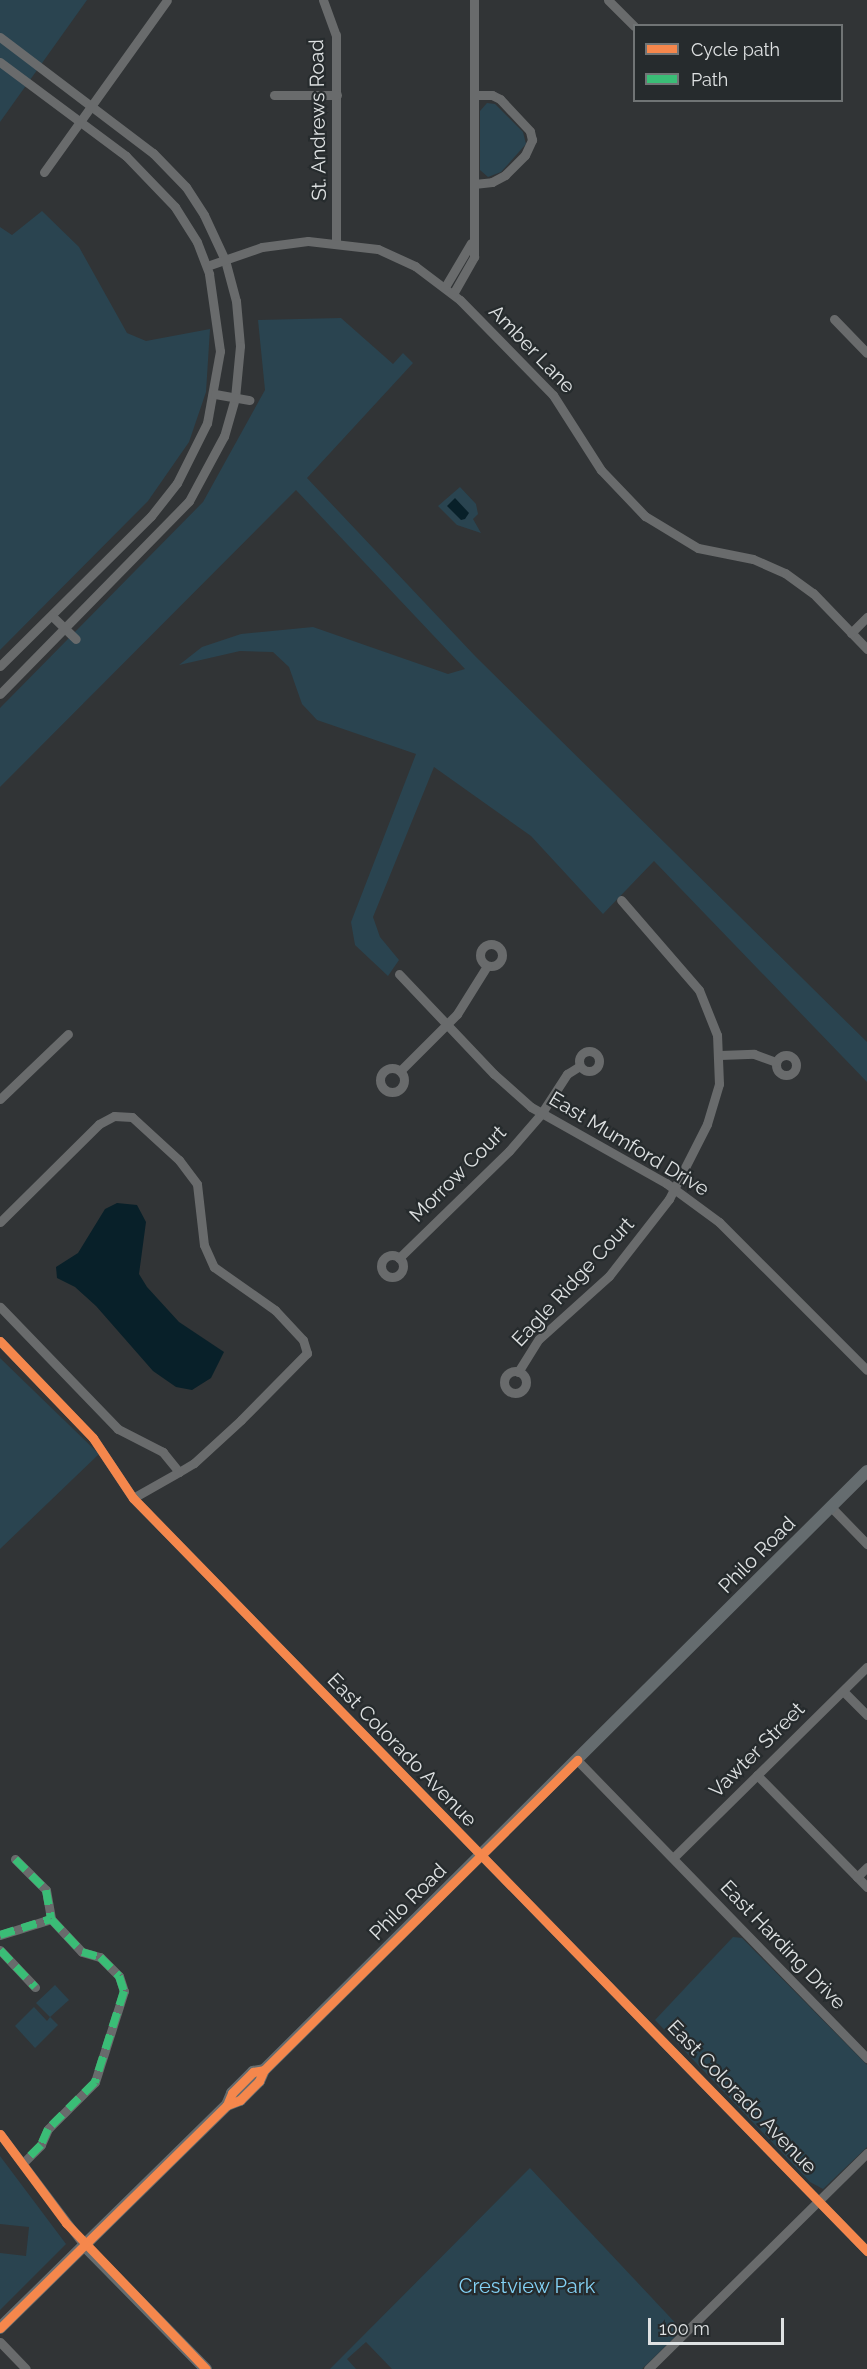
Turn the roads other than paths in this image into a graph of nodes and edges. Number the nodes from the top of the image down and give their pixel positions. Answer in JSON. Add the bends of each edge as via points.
{"nodes":[{"id":1,"x":166,"y":0,"type":"edge"},
{"id":2,"x":323,"y":0,"type":"edge"},
{"id":3,"x":474,"y":0,"type":"edge"},
{"id":4,"x":609,"y":0,"type":"edge"},
{"id":5,"x":633,"y":25,"type":"edge"},
{"id":6,"x":0,"y":37,"type":"edge"},
{"id":7,"x":0,"y":63,"type":"edge"},
{"id":8,"x":274,"y":95,"type":"dead end"},
{"id":9,"x":337,"y":95,"type":"junction"},
{"id":10,"x":474,"y":95,"type":"junction"},
{"id":11,"x":90,"y":105,"type":"junction"},
{"id":12,"x":78,"y":120,"type":"junction"},
{"id":13,"x":44,"y":172,"type":"dead end"},
{"id":14,"x":474,"y":184,"type":"junction"},
{"id":15,"x":336,"y":242,"type":"junction"},
{"id":16,"x":471,"y":243,"type":"junction"},
{"id":17,"x":225,"y":260,"type":"junction"},
{"id":18,"x":207,"y":266,"type":"junction"},
{"id":19,"x":445,"y":287,"type":"junction"},
{"id":20,"x":453,"y":294,"type":"junction"},
{"id":21,"x":834,"y":319,"type":"dead end"},
{"id":22,"x":867,"y":353,"type":"edge"},
{"id":23,"x":215,"y":394,"type":"junction"},
{"id":24,"x":235,"y":398,"type":"junction"},
{"id":25,"x":249,"y":400,"type":"dead end"},
{"id":26,"x":52,"y":616,"type":"junction"},
{"id":27,"x":867,"y":617,"type":"edge"},
{"id":28,"x":65,"y":628,"type":"junction"},
{"id":29,"x":851,"y":633,"type":"junction"},
{"id":30,"x":76,"y":639,"type":"dead end"},
{"id":31,"x":867,"y":649,"type":"edge"},
{"id":32,"x":0,"y":666,"type":"edge"},
{"id":33,"x":0,"y":694,"type":"edge"},
{"id":34,"x":621,"y":900,"type":"dead end"},
{"id":35,"x":487,"y":966,"type":"dead end"},
{"id":36,"x":399,"y":974,"type":"dead end"},
{"id":37,"x":447,"y":1025,"type":"junction"},
{"id":38,"x":68,"y":1034,"type":"dead end"},
{"id":39,"x":720,"y":1055,"type":"junction"},
{"id":40,"x":776,"y":1062,"type":"dead end"},
{"id":41,"x":580,"y":1066,"type":"dead end"},
{"id":42,"x":400,"y":1071,"type":"dead end"},
{"id":43,"x":0,"y":1099,"type":"edge"},
{"id":44,"x":541,"y":1114,"type":"junction"},
{"id":45,"x":675,"y":1189,"type":"junction"},
{"id":46,"x":0,"y":1222,"type":"edge"},
{"id":47,"x":399,"y":1258,"type":"dead end"},
{"id":48,"x":0,"y":1307,"type":"edge"},
{"id":49,"x":0,"y":1341,"type":"edge"},
{"id":50,"x":867,"y":1370,"type":"edge"},
{"id":51,"x":518,"y":1372,"type":"dead end"},
{"id":52,"x":867,"y":1471,"type":"edge"},
{"id":53,"x":179,"y":1472,"type":"junction"},
{"id":54,"x":133,"y":1498,"type":"junction"},
{"id":55,"x":831,"y":1507,"type":"junction"},
{"id":56,"x":867,"y":1544,"type":"edge"},
{"id":57,"x":867,"y":1667,"type":"edge"},
{"id":58,"x":843,"y":1691,"type":"junction"},
{"id":59,"x":867,"y":1715,"type":"edge"},
{"id":60,"x":577,"y":1760,"type":"junction"},
{"id":61,"x":757,"y":1775,"type":"junction"},
{"id":62,"x":480,"y":1855,"type":"junction"},
{"id":63,"x":673,"y":1858,"type":"junction"},
{"id":64,"x":15,"y":1859,"type":"dead end"},
{"id":65,"x":867,"y":1867,"type":"edge"},
{"id":66,"x":857,"y":1877,"type":"junction"},
{"id":67,"x":867,"y":1887,"type":"edge"},
{"id":68,"x":51,"y":1919,"type":"junction"},
{"id":69,"x":1,"y":1932,"type":"edge"},
{"id":70,"x":0,"y":1950,"type":"edge"},
{"id":71,"x":35,"y":1987,"type":"dead end"},
{"id":72,"x":867,"y":2058,"type":"edge"},
{"id":73,"x":0,"y":2134,"type":"edge"},
{"id":74,"x":867,"y":2153,"type":"edge"},
{"id":75,"x":23,"y":2163,"type":"junction"},
{"id":76,"x":819,"y":2202,"type":"junction"},
{"id":77,"x":84,"y":2245,"type":"junction"},
{"id":78,"x":867,"y":2251,"type":"edge"},
{"id":79,"x":0,"y":2328,"type":"edge"},
{"id":80,"x":0,"y":2342,"type":"edge"},
{"id":81,"x":26,"y":2369,"type":"edge"},
{"id":82,"x":207,"y":2369,"type":"edge"},
{"id":83,"x":648,"y":2369,"type":"edge"}],
"edges":[{"from":1,"to":11,"type":"street"},
{"from":2,"to":9,"type":"street","name":"St. Andrews Road","via":[[336,34]]},
{"from":3,"to":10,"type":"street"},
{"from":4,"to":5,"type":"street"},
{"from":6,"to":11,"type":"street"},
{"from":7,"to":12,"type":"street"},
{"from":8,"to":9,"type":"street"},
{"from":9,"to":15,"type":"street","name":"St. Andrews Road"},
{"from":10,"to":14,"type":"street"},
{"from":10,"to":14,"type":"street","via":[[492,94],[500,99],[530,131],[532,140],[525,155],[505,175],[492,182]]},
{"from":11,"to":12,"type":"street"},
{"from":11,"to":17,"type":"street","via":[[171,171],[204,215]]},
{"from":12,"to":13,"type":"street"},
{"from":12,"to":18,"type":"street","via":[[160,188],[193,235]]},
{"from":14,"to":16,"type":"street"},
{"from":15,"to":17,"type":"street","name":"Amber Lane","via":[[284,243]]},
{"from":15,"to":19,"type":"street","name":"Amber Lane","via":[[395,256]]},
{"from":16,"to":19,"type":"street"},
{"from":16,"to":20,"type":"street","via":[[474,257]]},
{"from":17,"to":18,"type":"street","name":"Amber Lane"},
{"from":17,"to":24,"type":"street","via":[[238,322]]},
{"from":18,"to":23,"type":"street","via":[[219,328]]},
{"from":19,"to":20,"type":"street","name":"Amber Lane"},
{"from":20,"to":29,"type":"street","name":"Amber Lane","via":[[556,398],[601,470],[645,516],[698,548],[753,559],[785,573],[813,593]]},
{"from":21,"to":22,"type":"street"},
{"from":23,"to":24,"type":"street"},
{"from":23,"to":26,"type":"street","via":[[199,444],[177,483],[151,516]]},
{"from":24,"to":25,"type":"street"},
{"from":24,"to":28,"type":"street","via":[[212,463],[189,501]]},
{"from":26,"to":28,"type":"street"},
{"from":26,"to":32,"type":"street"},
{"from":27,"to":29,"type":"street"},
{"from":28,"to":30,"type":"street"},
{"from":28,"to":33,"type":"street"},
{"from":29,"to":31,"type":"street","name":"Amber Lane"},
{"from":34,"to":39,"type":"street","via":[[699,990],[712,1019]]},
{"from":35,"to":37,"type":"street"},
{"from":36,"to":37,"type":"street","name":"East Mumford Drive"},
{"from":37,"to":42,"type":"street"},
{"from":37,"to":44,"type":"street","name":"East Mumford Drive","via":[[499,1080]]},
{"from":38,"to":43,"type":"street"},
{"from":39,"to":40,"type":"street","via":[[754,1054]]},
{"from":39,"to":45,"type":"street","name":"Eagle Ridge Court","via":[[713,1108]]},
{"from":41,"to":44,"type":"street","name":"Morrow Court","via":[[567,1074]]},
{"from":44,"to":45,"type":"street","name":"East Mumford Drive"},
{"from":44,"to":47,"type":"street","name":"Morrow Court"},
{"from":45,"to":50,"type":"street","name":"East Mumford Drive","via":[[747,1246]]},
{"from":45,"to":51,"type":"street","name":"Eagle Ridge Court","via":[[618,1266],[539,1339]]},
{"from":46,"to":53,"type":"street","via":[[99,1124],[119,1115],[141,1122],[190,1172],[201,1195],[204,1245],[214,1267],[263,1300],[306,1347],[305,1358],[194,1463]]},
{"from":48,"to":53,"type":"street","via":[[118,1429],[163,1452]]},
{"from":49,"to":54,"type":"street","name":"East Colorado Avenue","via":[[93,1438]]},
{"from":52,"to":55,"type":"main road","name":"Philo Road"},
{"from":53,"to":54,"type":"street"},
{"from":54,"to":62,"type":"street","name":"East Colorado Avenue"},
{"from":55,"to":56,"type":"street"},
{"from":55,"to":60,"type":"main road","name":"Philo Road"},
{"from":57,"to":58,"type":"street","name":"Vawter Street"},
{"from":58,"to":59,"type":"street"},
{"from":58,"to":61,"type":"street","name":"Vawter Street"},
{"from":60,"to":62,"type":"main road","name":"Philo Road"},
{"from":60,"to":63,"type":"street","name":"East Harding Drive"},
{"from":61,"to":63,"type":"street","name":"Vawter Street"},
{"from":61,"to":66,"type":"street"},
{"from":62,"to":76,"type":"street","name":"East Colorado Avenue"},
{"from":62,"to":77,"type":"main road","name":"Philo Road","via":[[264,2070],[260,2081],[240,2100],[226,2105]]},
{"from":63,"to":72,"type":"street","name":"East Harding Drive"},
{"from":64,"to":68,"type":"street","via":[[46,1890]]},
{"from":65,"to":66,"type":"street"},
{"from":66,"to":67,"type":"street"},
{"from":68,"to":69,"type":"street"},
{"from":68,"to":75,"type":"street","via":[[82,1952],[106,1963],[119,1976],[124,1991],[94,2082],[48,2129],[40,2145]]},
{"from":70,"to":71,"type":"street"},
{"from":73,"to":75,"type":"street"},
{"from":74,"to":76,"type":"street"},
{"from":75,"to":77,"type":"street"},
{"from":76,"to":78,"type":"street","name":"East Colorado Avenue"},
{"from":76,"to":83,"type":"street"},
{"from":77,"to":79,"type":"main road","name":"Philo Road"},
{"from":77,"to":82,"type":"main road"},
{"from":80,"to":81,"type":"street"}]}
